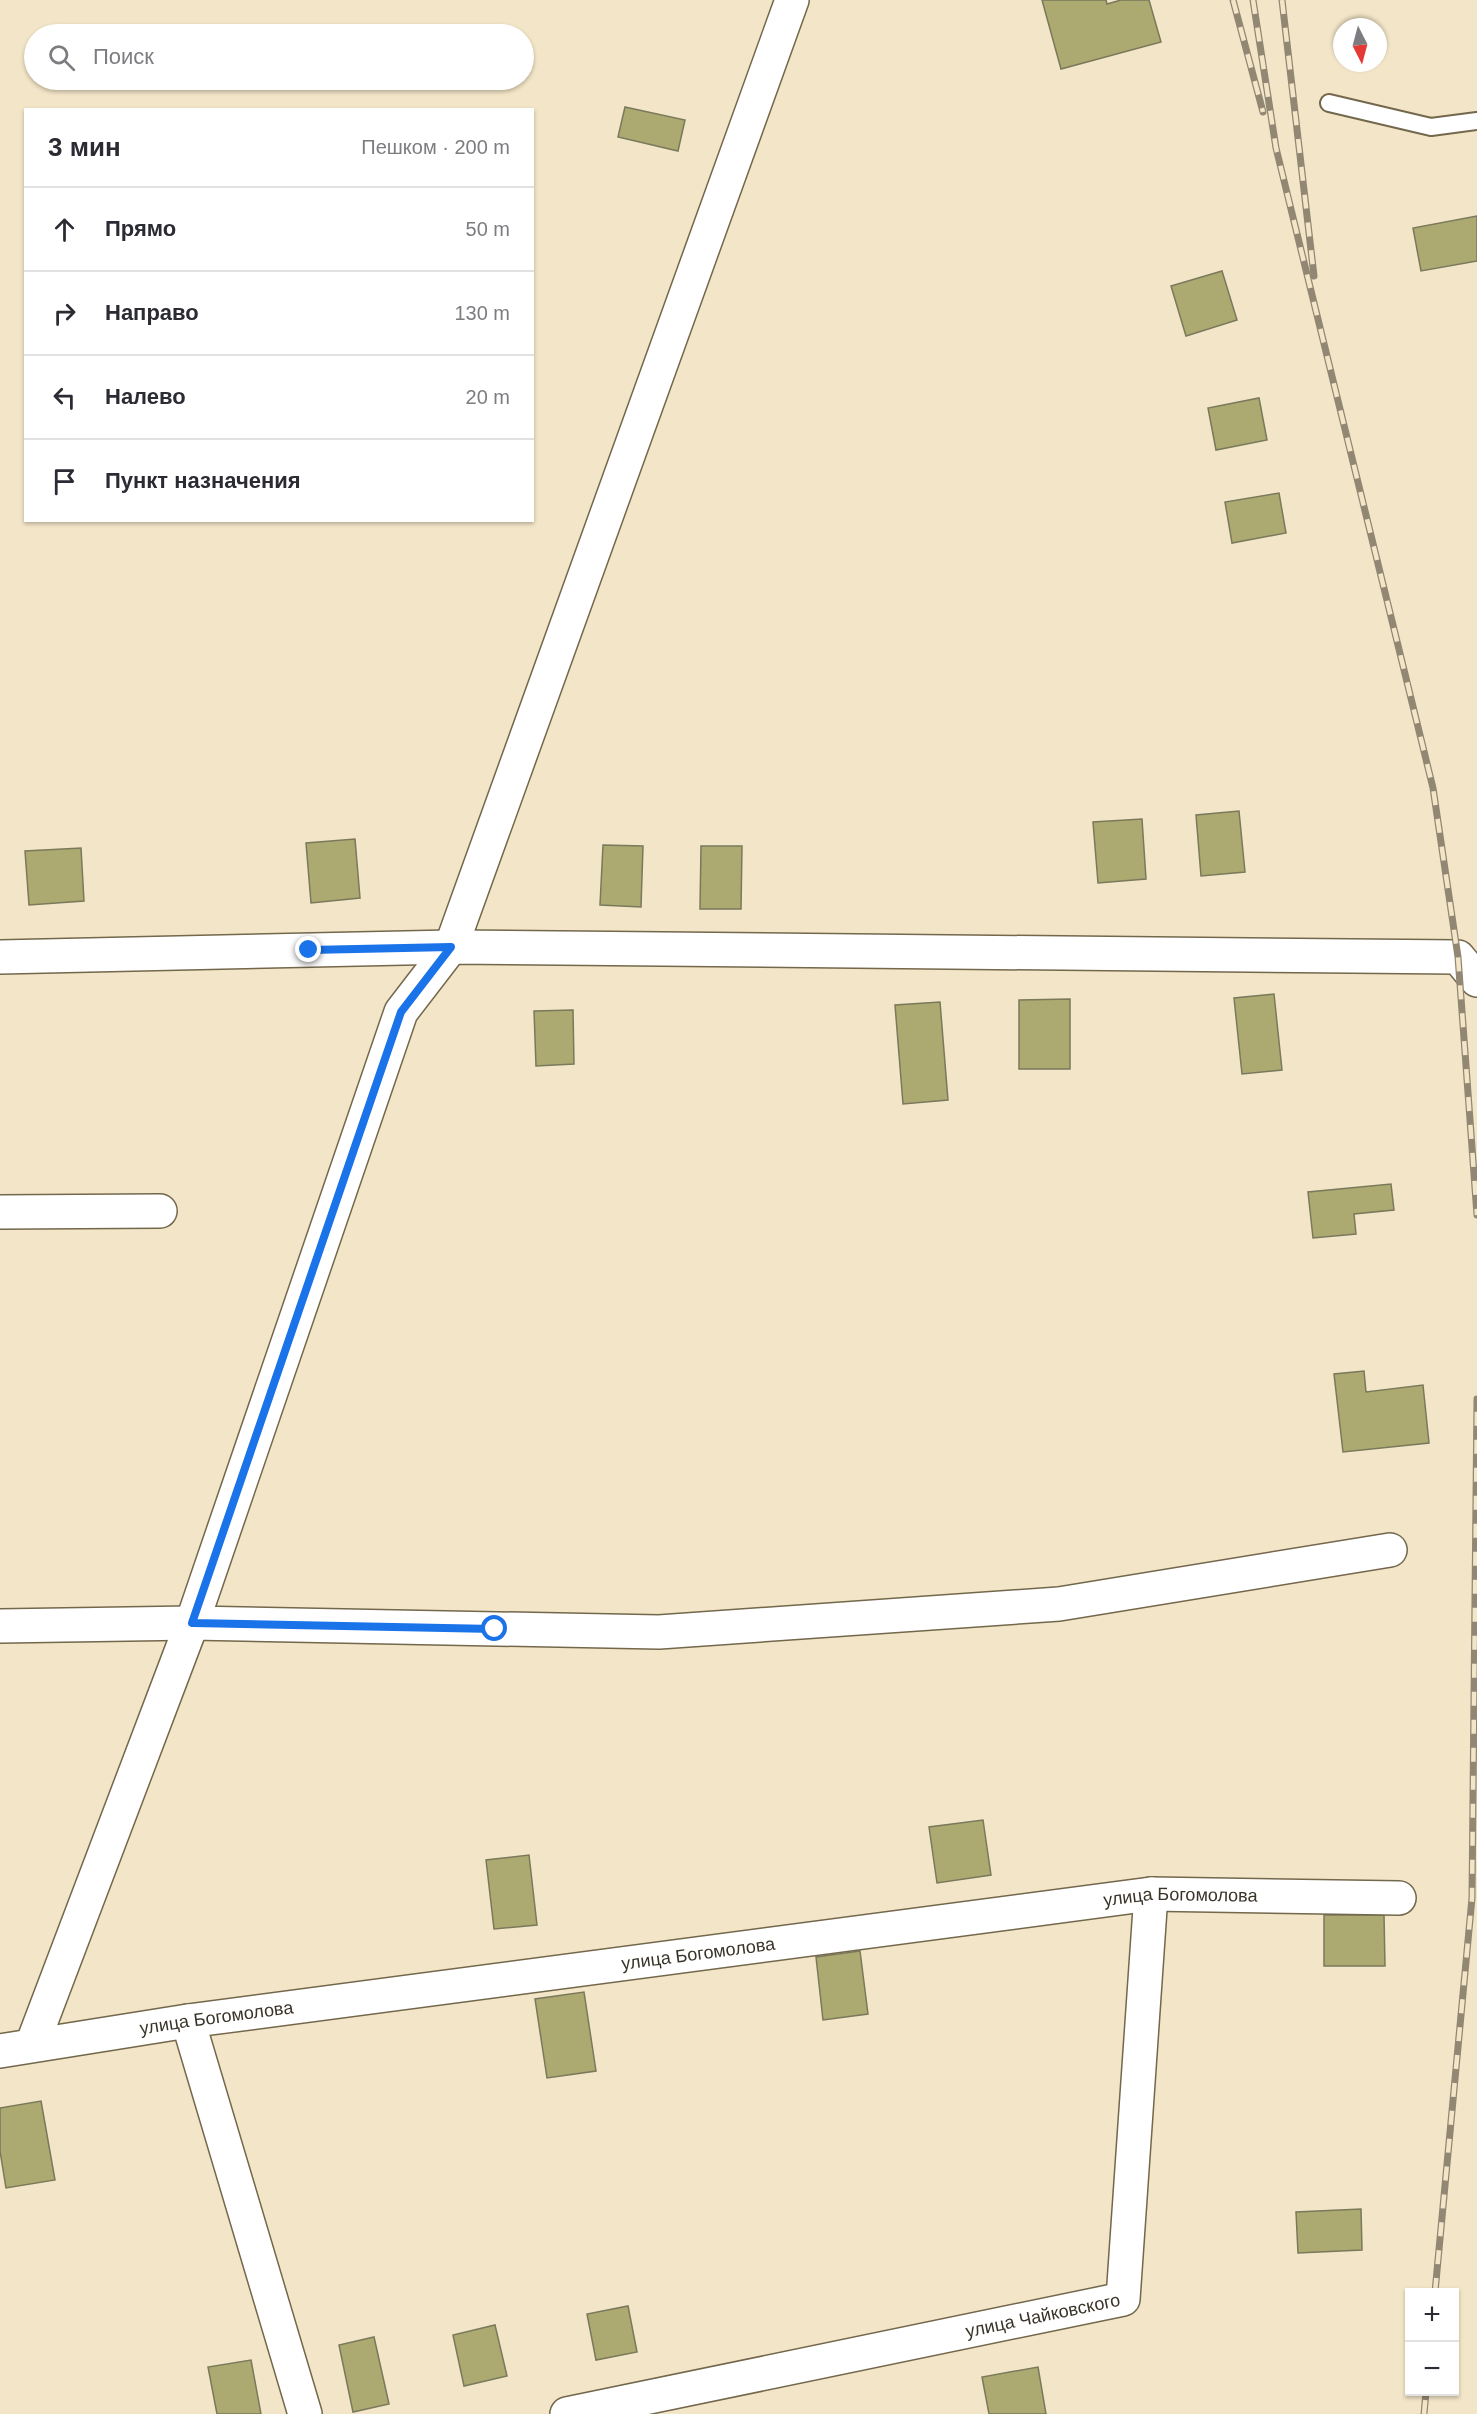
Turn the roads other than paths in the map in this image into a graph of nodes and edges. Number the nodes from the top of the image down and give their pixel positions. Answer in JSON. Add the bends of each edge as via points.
{"nodes":[{"id":1,"x":792,"y":0,"type":"edge"},
{"id":2,"x":1329,"y":103,"type":"dead end"},
{"id":3,"x":1477,"y":121,"type":"edge"},
{"id":4,"x":451,"y":947,"type":"junction"},
{"id":5,"x":0,"y":957,"type":"edge"},
{"id":6,"x":1477,"y":980,"type":"edge"},
{"id":7,"x":160,"y":1211,"type":"dead end"},
{"id":8,"x":0,"y":1212,"type":"edge"},
{"id":9,"x":1390,"y":1550,"type":"dead end"},
{"id":10,"x":192,"y":1623,"type":"junction"},
{"id":11,"x":0,"y":1626,"type":"edge"},
{"id":12,"x":1151,"y":1894,"type":"junction"},
{"id":13,"x":1399,"y":1898,"type":"dead end"},
{"id":14,"x":188,"y":2021,"type":"junction"},
{"id":15,"x":32,"y":2045,"type":"junction"},
{"id":16,"x":0,"y":2051,"type":"edge"},
{"id":17,"x":305,"y":2414,"type":"edge"},
{"id":18,"x":567,"y":2414,"type":"edge"}],
"edges":[{"from":1,"to":4,"type":"street"},
{"from":2,"to":3,"type":"lane","via":[[1431,128]]},
{"from":4,"to":5,"type":"street"},
{"from":4,"to":6,"type":"street","via":[[1458,957]]},
{"from":4,"to":10,"type":"street","via":[[401,1012]]},
{"from":7,"to":8,"type":"street"},
{"from":9,"to":10,"type":"street","via":[[1059,1604],[658,1632]]},
{"from":10,"to":11,"type":"street"},
{"from":10,"to":15,"type":"street"},
{"from":12,"to":13,"type":"street","name":"улица Богомолова"},
{"from":12,"to":14,"type":"street","name":"улица Богомолова"},
{"from":12,"to":18,"type":"street","name":"улица Чайковского","via":[[1123,2299]]},
{"from":14,"to":15,"type":"street","name":"улица Богомолова"},
{"from":14,"to":17,"type":"street"},
{"from":15,"to":16,"type":"street","name":"улица Богомолова"}]}
